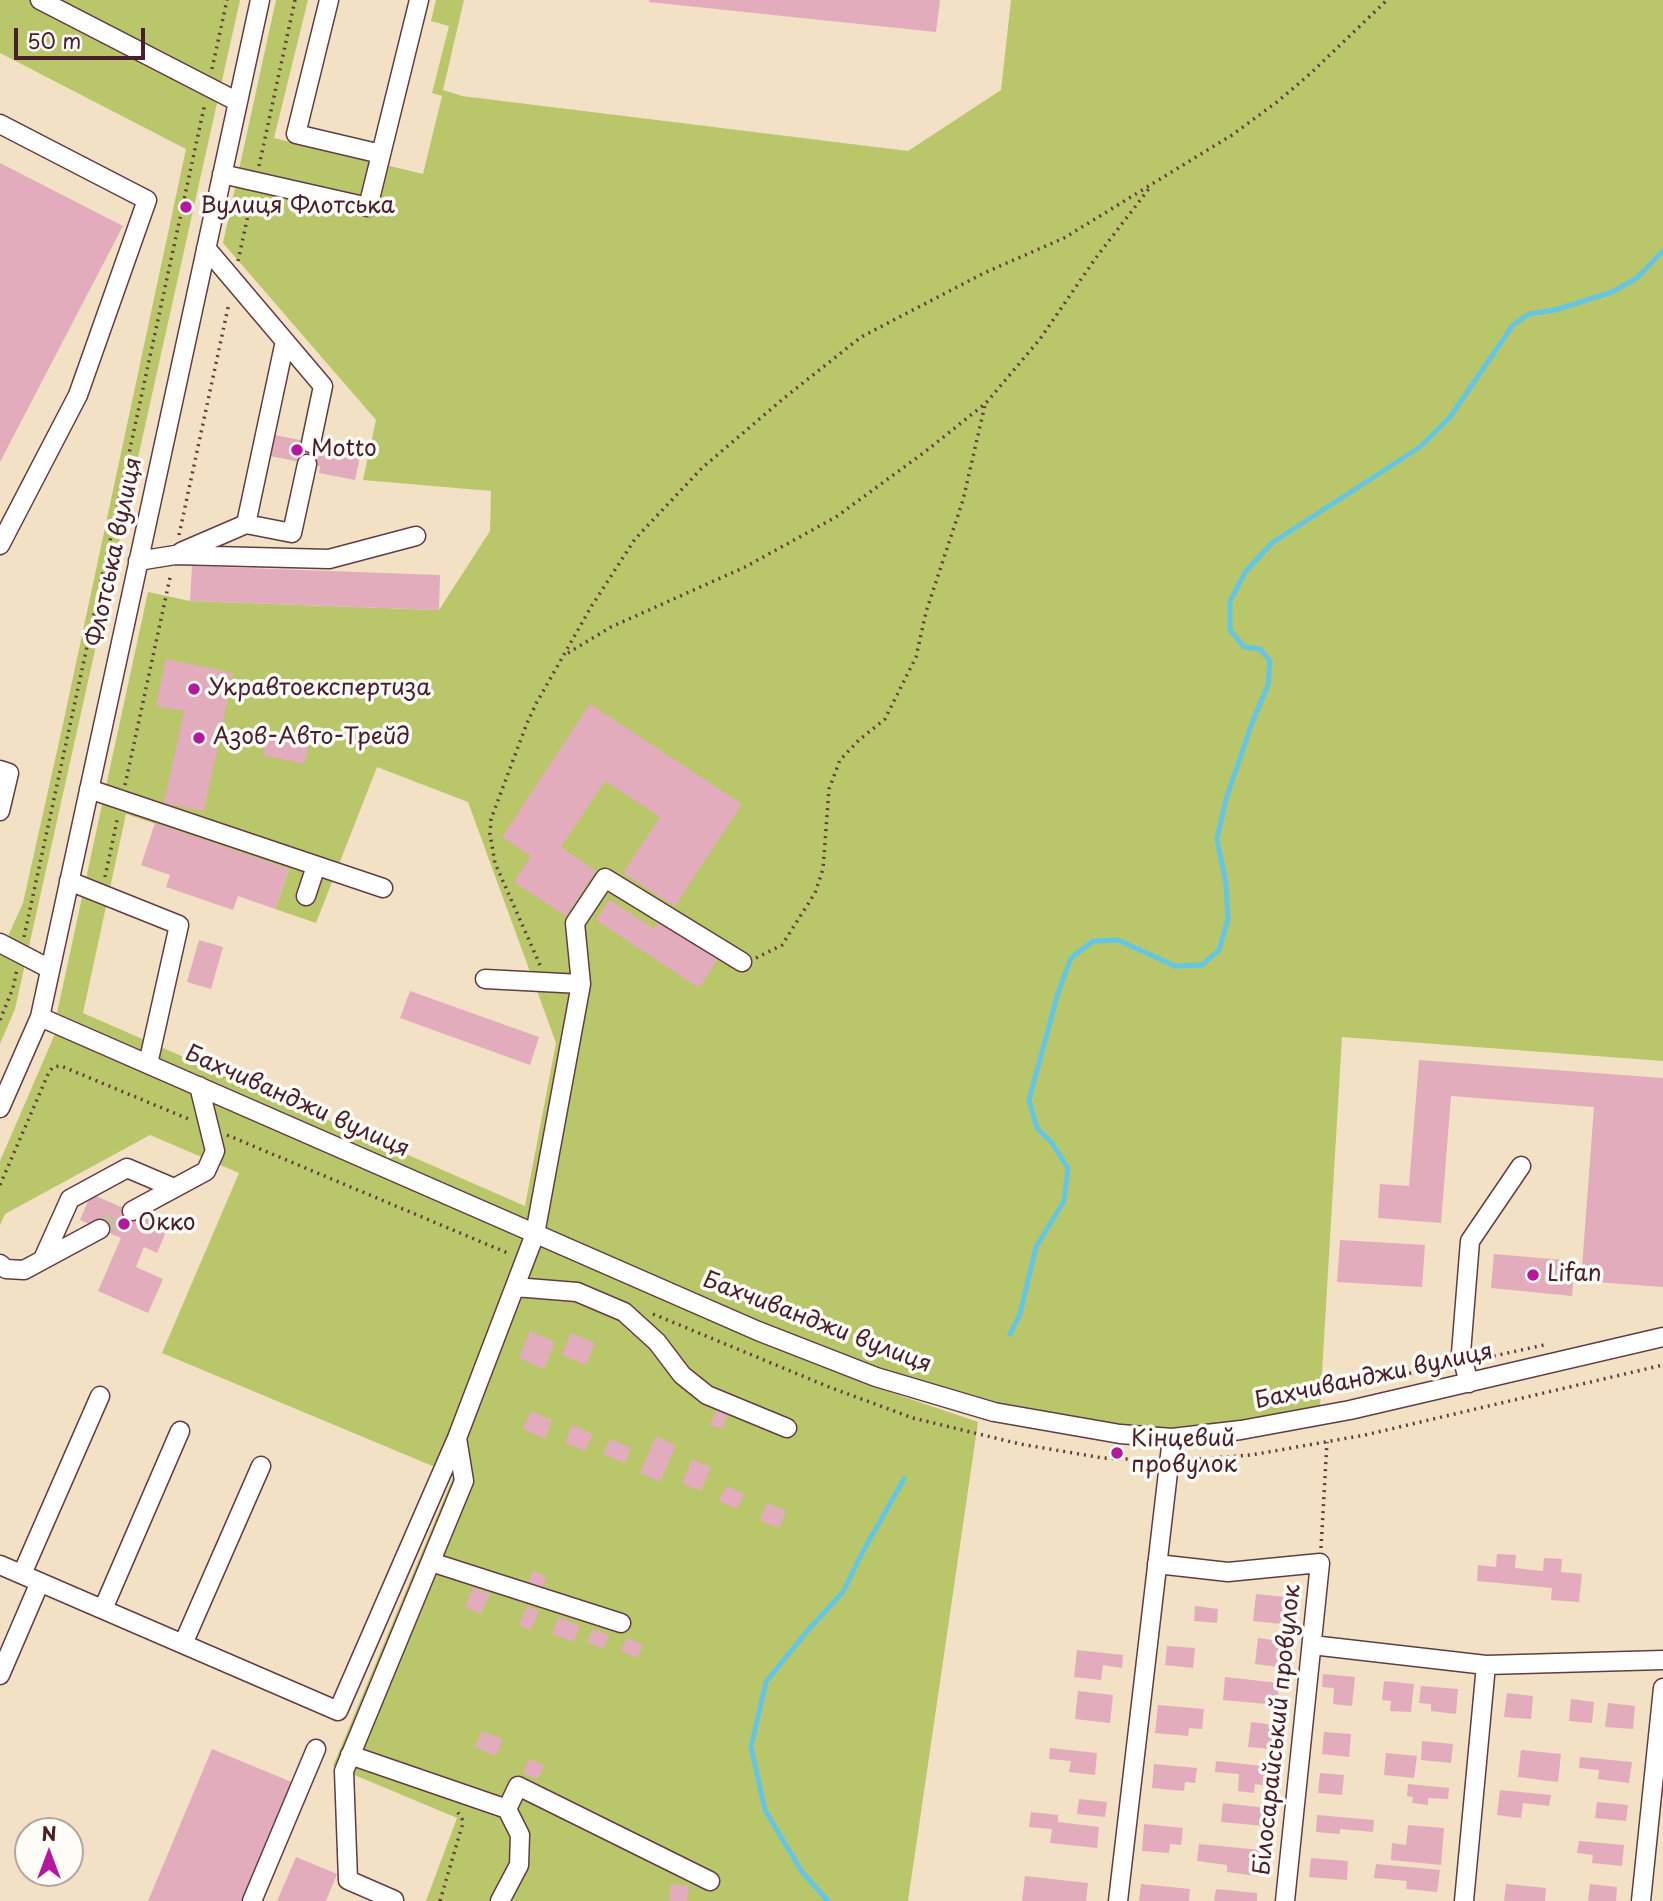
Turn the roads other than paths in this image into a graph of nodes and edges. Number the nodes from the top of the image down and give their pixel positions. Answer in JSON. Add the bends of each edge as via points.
{"nodes":[{"id":1,"x":40,"y":0,"type":"edge"},
{"id":2,"x":260,"y":0,"type":"edge"},
{"id":3,"x":329,"y":0,"type":"edge"},
{"id":4,"x":419,"y":0,"type":"edge"},
{"id":5,"x":238,"y":102,"type":"junction"},
{"id":6,"x":0,"y":124,"type":"edge"},
{"id":7,"x":381,"y":154,"type":"junction"},
{"id":8,"x":222,"y":174,"type":"junction"},
{"id":9,"x":206,"y":248,"type":"junction"},
{"id":10,"x":285,"y":341,"type":"junction"},
{"id":11,"x":312,"y":443,"type":"dead end"},
{"id":12,"x":307,"y":464,"type":"dead end"},
{"id":13,"x":246,"y":524,"type":"junction"},
{"id":14,"x":416,"y":536,"type":"dead end"},
{"id":15,"x":0,"y":545,"type":"edge"},
{"id":16,"x":174,"y":555,"type":"junction"},
{"id":17,"x":138,"y":561,"type":"junction"},
{"id":18,"x":0,"y":770,"type":"edge"},
{"id":19,"x":89,"y":789,"type":"junction"},
{"id":20,"x":0,"y":811,"type":"edge"},
{"id":21,"x":316,"y":866,"type":"junction"},
{"id":22,"x":69,"y":881,"type":"junction"},
{"id":23,"x":383,"y":888,"type":"dead end"},
{"id":24,"x":306,"y":896,"type":"dead end"},
{"id":25,"x":0,"y":943,"type":"edge"},
{"id":26,"x":742,"y":962,"type":"road end"},
{"id":27,"x":50,"y":969,"type":"junction"},
{"id":28,"x":485,"y":979,"type":"dead end"},
{"id":29,"x":581,"y":984,"type":"junction"},
{"id":30,"x":40,"y":1017,"type":"junction"},
{"id":31,"x":148,"y":1064,"type":"junction"},
{"id":32,"x":199,"y":1086,"type":"junction"},
{"id":33,"x":0,"y":1108,"type":"edge"},
{"id":34,"x":1521,"y":1166,"type":"dead end"},
{"id":35,"x":174,"y":1188,"type":"junction"},
{"id":36,"x":132,"y":1211,"type":"tunnel mouth"},
{"id":37,"x":100,"y":1229,"type":"tunnel mouth"},
{"id":38,"x":535,"y":1234,"type":"junction"},
{"id":39,"x":43,"y":1259,"type":"junction"},
{"id":40,"x":0,"y":1264,"type":"edge"},
{"id":41,"x":515,"y":1287,"type":"junction"},
{"id":42,"x":1663,"y":1336,"type":"edge"},
{"id":43,"x":1469,"y":1383,"type":"junction"},
{"id":44,"x":100,"y":1396,"type":"dead end"},
{"id":45,"x":787,"y":1428,"type":"dead end"},
{"id":46,"x":180,"y":1431,"type":"dead end"},
{"id":47,"x":457,"y":1438,"type":"junction"},
{"id":48,"x":1172,"y":1438,"type":"junction"},
{"id":49,"x":261,"y":1466,"type":"dead end"},
{"id":50,"x":430,"y":1562,"type":"junction"},
{"id":51,"x":1157,"y":1564,"type":"junction"},
{"id":52,"x":0,"y":1565,"type":"edge"},
{"id":53,"x":22,"y":1574,"type":"junction"},
{"id":54,"x":40,"y":1582,"type":"junction"},
{"id":55,"x":103,"y":1609,"type":"junction"},
{"id":56,"x":621,"y":1623,"type":"dead end"},
{"id":57,"x":183,"y":1644,"type":"junction"},
{"id":58,"x":1312,"y":1645,"type":"junction"},
{"id":59,"x":1663,"y":1660,"type":"edge"},
{"id":60,"x":1486,"y":1665,"type":"junction"},
{"id":61,"x":0,"y":1675,"type":"edge"},
{"id":62,"x":1663,"y":1688,"type":"edge"},
{"id":63,"x":316,"y":1749,"type":"dead end"},
{"id":64,"x":350,"y":1755,"type":"junction"},
{"id":65,"x":506,"y":1809,"type":"junction"},
{"id":66,"x":710,"y":1881,"type":"dead end"},
{"id":67,"x":394,"y":1900,"type":"edge"},
{"id":68,"x":502,"y":1900,"type":"edge"},
{"id":69,"x":252,"y":1901,"type":"edge"},
{"id":70,"x":1118,"y":1901,"type":"edge"},
{"id":71,"x":1285,"y":1901,"type":"edge"},
{"id":72,"x":1464,"y":1901,"type":"edge"},
{"id":73,"x":1641,"y":1901,"type":"edge"}],
"edges":[{"from":1,"to":5,"type":"street"},
{"from":2,"to":5,"type":"street","name":"Флотська вулиця"},
{"from":3,"to":7,"type":"street","via":[[296,134]]},
{"from":4,"to":7,"type":"street"},
{"from":5,"to":8,"type":"street","name":"Флотська вулиця"},
{"from":6,"to":15,"type":"street","via":[[147,200],[78,395]]},
{"from":7,"to":8,"type":"street","via":[[368,207]]},
{"from":8,"to":9,"type":"street","name":"Флотська вулиця"},
{"from":9,"to":10,"type":"street"},
{"from":9,"to":17,"type":"street","name":"Флотська вулиця"},
{"from":10,"to":11,"type":"street","via":[[323,386]]},
{"from":10,"to":13,"type":"street"},
{"from":12,"to":13,"type":"street","via":[[292,533]]},
{"from":13,"to":16,"type":"street"},
{"from":14,"to":16,"type":"street","via":[[329,559]]},
{"from":16,"to":17,"type":"street"},
{"from":17,"to":19,"type":"street","name":"Флотська вулиця"},
{"from":18,"to":20,"type":"street","via":[[9,773]]},
{"from":19,"to":21,"type":"street"},
{"from":19,"to":22,"type":"street","name":"Флотська вулиця"},
{"from":21,"to":23,"type":"street"},
{"from":21,"to":24,"type":"street"},
{"from":22,"to":27,"type":"street","name":"Флотська вулиця"},
{"from":22,"to":31,"type":"street","via":[[179,925]]},
{"from":25,"to":27,"type":"street"},
{"from":26,"to":29,"type":"street","via":[[605,878],[575,923]]},
{"from":27,"to":30,"type":"street","name":"Флотська вулиця"},
{"from":28,"to":29,"type":"street"},
{"from":29,"to":38,"type":"street"},
{"from":30,"to":31,"type":"street","name":"Бахчиванджи вулиця"},
{"from":30,"to":33,"type":"street","name":"Флотська вулиця"},
{"from":31,"to":32,"type":"street","name":"Бахчиванджи вулиця"},
{"from":32,"to":35,"type":"street","via":[[215,1151],[206,1171]]},
{"from":32,"to":38,"type":"street","name":"Бахчиванджи вулиця"},
{"from":34,"to":43,"type":"street","via":[[1470,1241],[1461,1353]]},
{"from":35,"to":36,"type":"street"},
{"from":35,"to":39,"type":"street","via":[[127,1168],[70,1199]]},
{"from":37,"to":39,"type":"street"},
{"from":38,"to":41,"type":"street"},
{"from":38,"to":48,"type":"street","name":"Бахчиванджи вулиця","via":[[876,1377],[995,1412],[1118,1434]]},
{"from":39,"to":40,"type":"street","via":[[24,1270]]},
{"from":41,"to":45,"type":"street","via":[[577,1292],[624,1312],[657,1342],[682,1375],[707,1395]]},
{"from":41,"to":47,"type":"street"},
{"from":42,"to":43,"type":"street","name":"Бахчиванджи вулиця"},
{"from":43,"to":48,"type":"street","name":"Бахчиванджи вулиця","via":[[1336,1413]]},
{"from":44,"to":53,"type":"street"},
{"from":46,"to":55,"type":"street"},
{"from":47,"to":50,"type":"street","via":[[464,1481]]},
{"from":47,"to":57,"type":"street","via":[[338,1711]]},
{"from":48,"to":51,"type":"street"},
{"from":49,"to":57,"type":"street"},
{"from":50,"to":56,"type":"street"},
{"from":50,"to":64,"type":"street"},
{"from":51,"to":58,"type":"street","name":"Білосарайський провулок","via":[[1228,1572],[1320,1563]]},
{"from":51,"to":70,"type":"street"},
{"from":52,"to":53,"type":"street"},
{"from":53,"to":54,"type":"street"},
{"from":54,"to":55,"type":"street"},
{"from":54,"to":61,"type":"street"},
{"from":55,"to":57,"type":"street"},
{"from":58,"to":60,"type":"street"},
{"from":58,"to":71,"type":"street","name":"Білосарайський провулок"},
{"from":59,"to":60,"type":"street"},
{"from":60,"to":72,"type":"street"},
{"from":62,"to":73,"type":"street"},
{"from":63,"to":69,"type":"street"},
{"from":64,"to":65,"type":"street"},
{"from":64,"to":67,"type":"street","via":[[344,1771],[348,1880]]},
{"from":65,"to":66,"type":"street","via":[[518,1786]]},
{"from":65,"to":68,"type":"street","via":[[520,1835],[519,1865]]}]}
